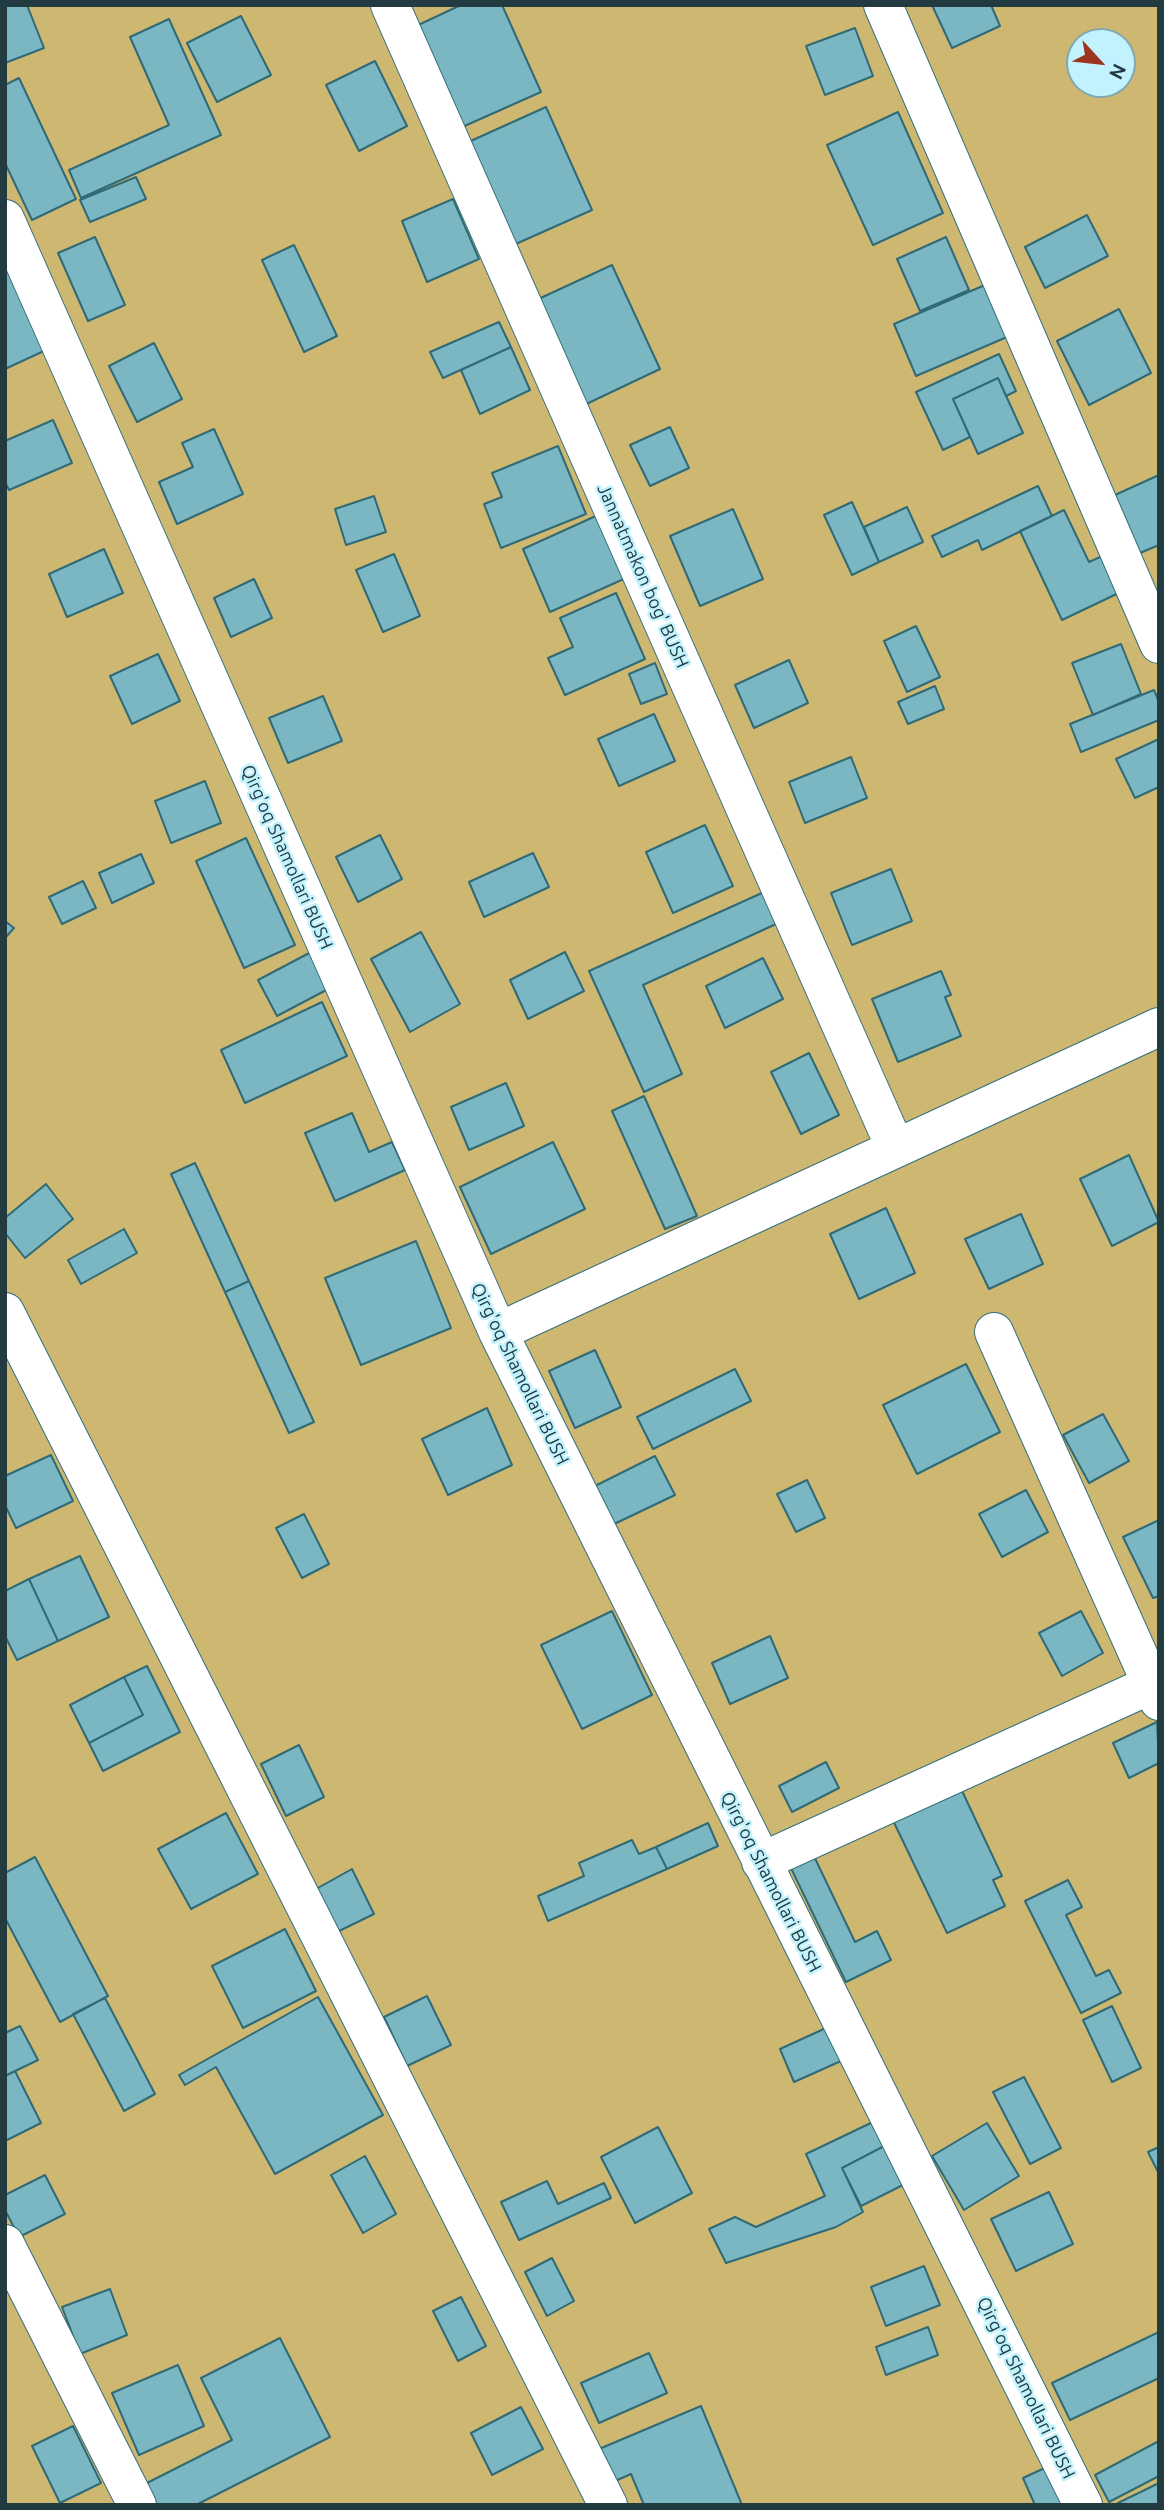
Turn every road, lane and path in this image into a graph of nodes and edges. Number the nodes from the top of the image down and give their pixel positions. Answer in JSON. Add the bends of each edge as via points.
{"nodes":[{"id":1,"x":390,"y":5,"type":"edge"},
{"id":2,"x":883,"y":5,"type":"edge"},
{"id":3,"x":5,"y":219,"type":"edge"},
{"id":4,"x":1159,"y":644,"type":"edge"},
{"id":5,"x":1159,"y":1027,"type":"edge"},
{"id":6,"x":895,"y":1147,"type":"junction"},
{"id":7,"x":5,"y":1312,"type":"edge"},
{"id":8,"x":498,"y":1332,"type":"junction"},
{"id":9,"x":994,"y":1332,"type":"dead end"},
{"id":10,"x":1156,"y":1689,"type":"edge"},
{"id":11,"x":761,"y":1862,"type":"junction"},
{"id":12,"x":5,"y":2245,"type":"edge"},
{"id":13,"x":137,"y":2505,"type":"edge"},
{"id":14,"x":608,"y":2505,"type":"edge"},
{"id":15,"x":1083,"y":2505,"type":"edge"}],
"edges":[{"from":1,"to":6,"type":"street","name":"Jannatmakon bog' BUSH"},
{"from":2,"to":4,"type":"street"},
{"from":3,"to":8,"type":"street","name":"Qirg'oq Shamollari BUSH"},
{"from":5,"to":6,"type":"street"},
{"from":6,"to":8,"type":"street"},
{"from":7,"to":14,"type":"street"},
{"from":8,"to":11,"type":"street","name":"Qirg'oq Shamollari BUSH"},
{"from":9,"to":10,"type":"street"},
{"from":10,"to":11,"type":"street"},
{"from":11,"to":15,"type":"street","name":"Qirg'oq Shamollari BUSH"},
{"from":12,"to":13,"type":"street"}]}
